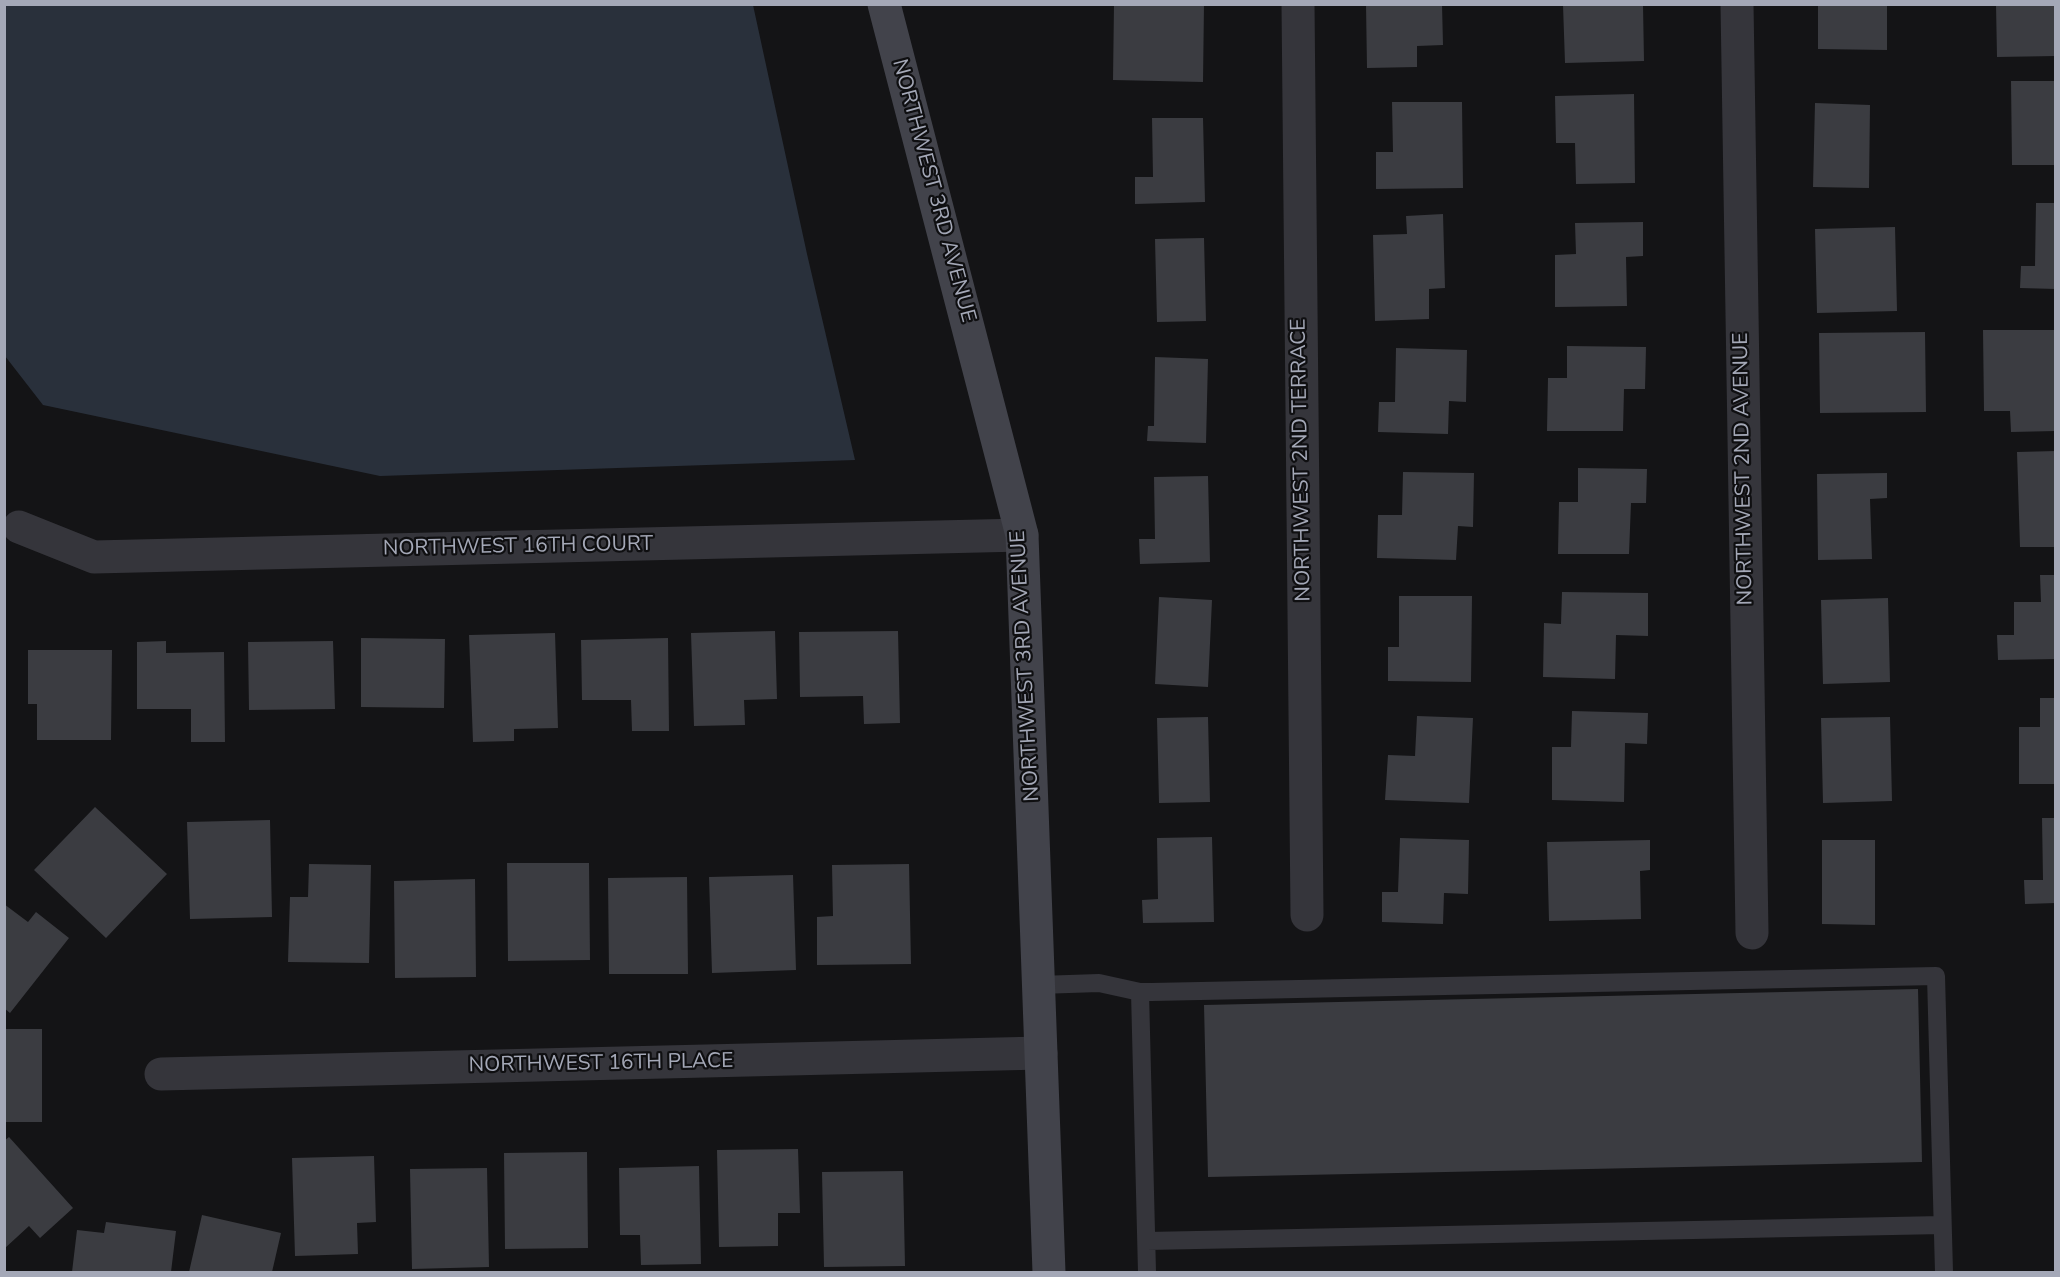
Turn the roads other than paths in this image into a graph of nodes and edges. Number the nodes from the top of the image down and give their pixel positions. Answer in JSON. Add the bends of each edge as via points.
{"nodes":[{"id":1,"x":884,"y":4,"type":"edge"},
{"id":2,"x":1298,"y":4,"type":"edge"},
{"id":3,"x":1737,"y":4,"type":"edge"},
{"id":4,"x":19,"y":527,"type":"dead end"},
{"id":5,"x":1022,"y":535,"type":"junction"},
{"id":6,"x":1307,"y":915,"type":"dead end"},
{"id":7,"x":1752,"y":933,"type":"dead end"},
{"id":8,"x":1039,"y":985,"type":"junction"},
{"id":9,"x":1140,"y":992,"type":"junction"},
{"id":10,"x":1041,"y":1053,"type":"junction"},
{"id":11,"x":161,"y":1074,"type":"dead end"},
{"id":12,"x":1942,"y":1225,"type":"junction"},
{"id":13,"x":1146,"y":1241,"type":"junction"},
{"id":14,"x":1049,"y":1272,"type":"edge"},
{"id":15,"x":1147,"y":1272,"type":"edge"},
{"id":16,"x":1944,"y":1272,"type":"edge"}],
"edges":[{"from":1,"to":5,"type":"street","name":"NORTHWEST 3RD AVENUE"},
{"from":2,"to":6,"type":"street","name":"NORTHWEST 2ND TERRACE"},
{"from":3,"to":7,"type":"street","name":"NORTHWEST 2ND AVENUE"},
{"from":4,"to":5,"type":"street","name":"NORTHWEST 16TH COURT","via":[[94,557]]},
{"from":5,"to":8,"type":"street","name":"NORTHWEST 3RD AVENUE"},
{"from":8,"to":9,"type":"lane","via":[[1098,983]]},
{"from":8,"to":10,"type":"street","name":"NORTHWEST 3RD AVENUE"},
{"from":9,"to":12,"type":"lane","via":[[1936,976]]},
{"from":9,"to":13,"type":"lane"},
{"from":10,"to":11,"type":"street","name":"NORTHWEST 16TH PLACE"},
{"from":10,"to":14,"type":"street","name":"NORTHWEST 3RD AVENUE"},
{"from":12,"to":13,"type":"lane"},
{"from":12,"to":16,"type":"lane"},
{"from":13,"to":15,"type":"lane"}]}
